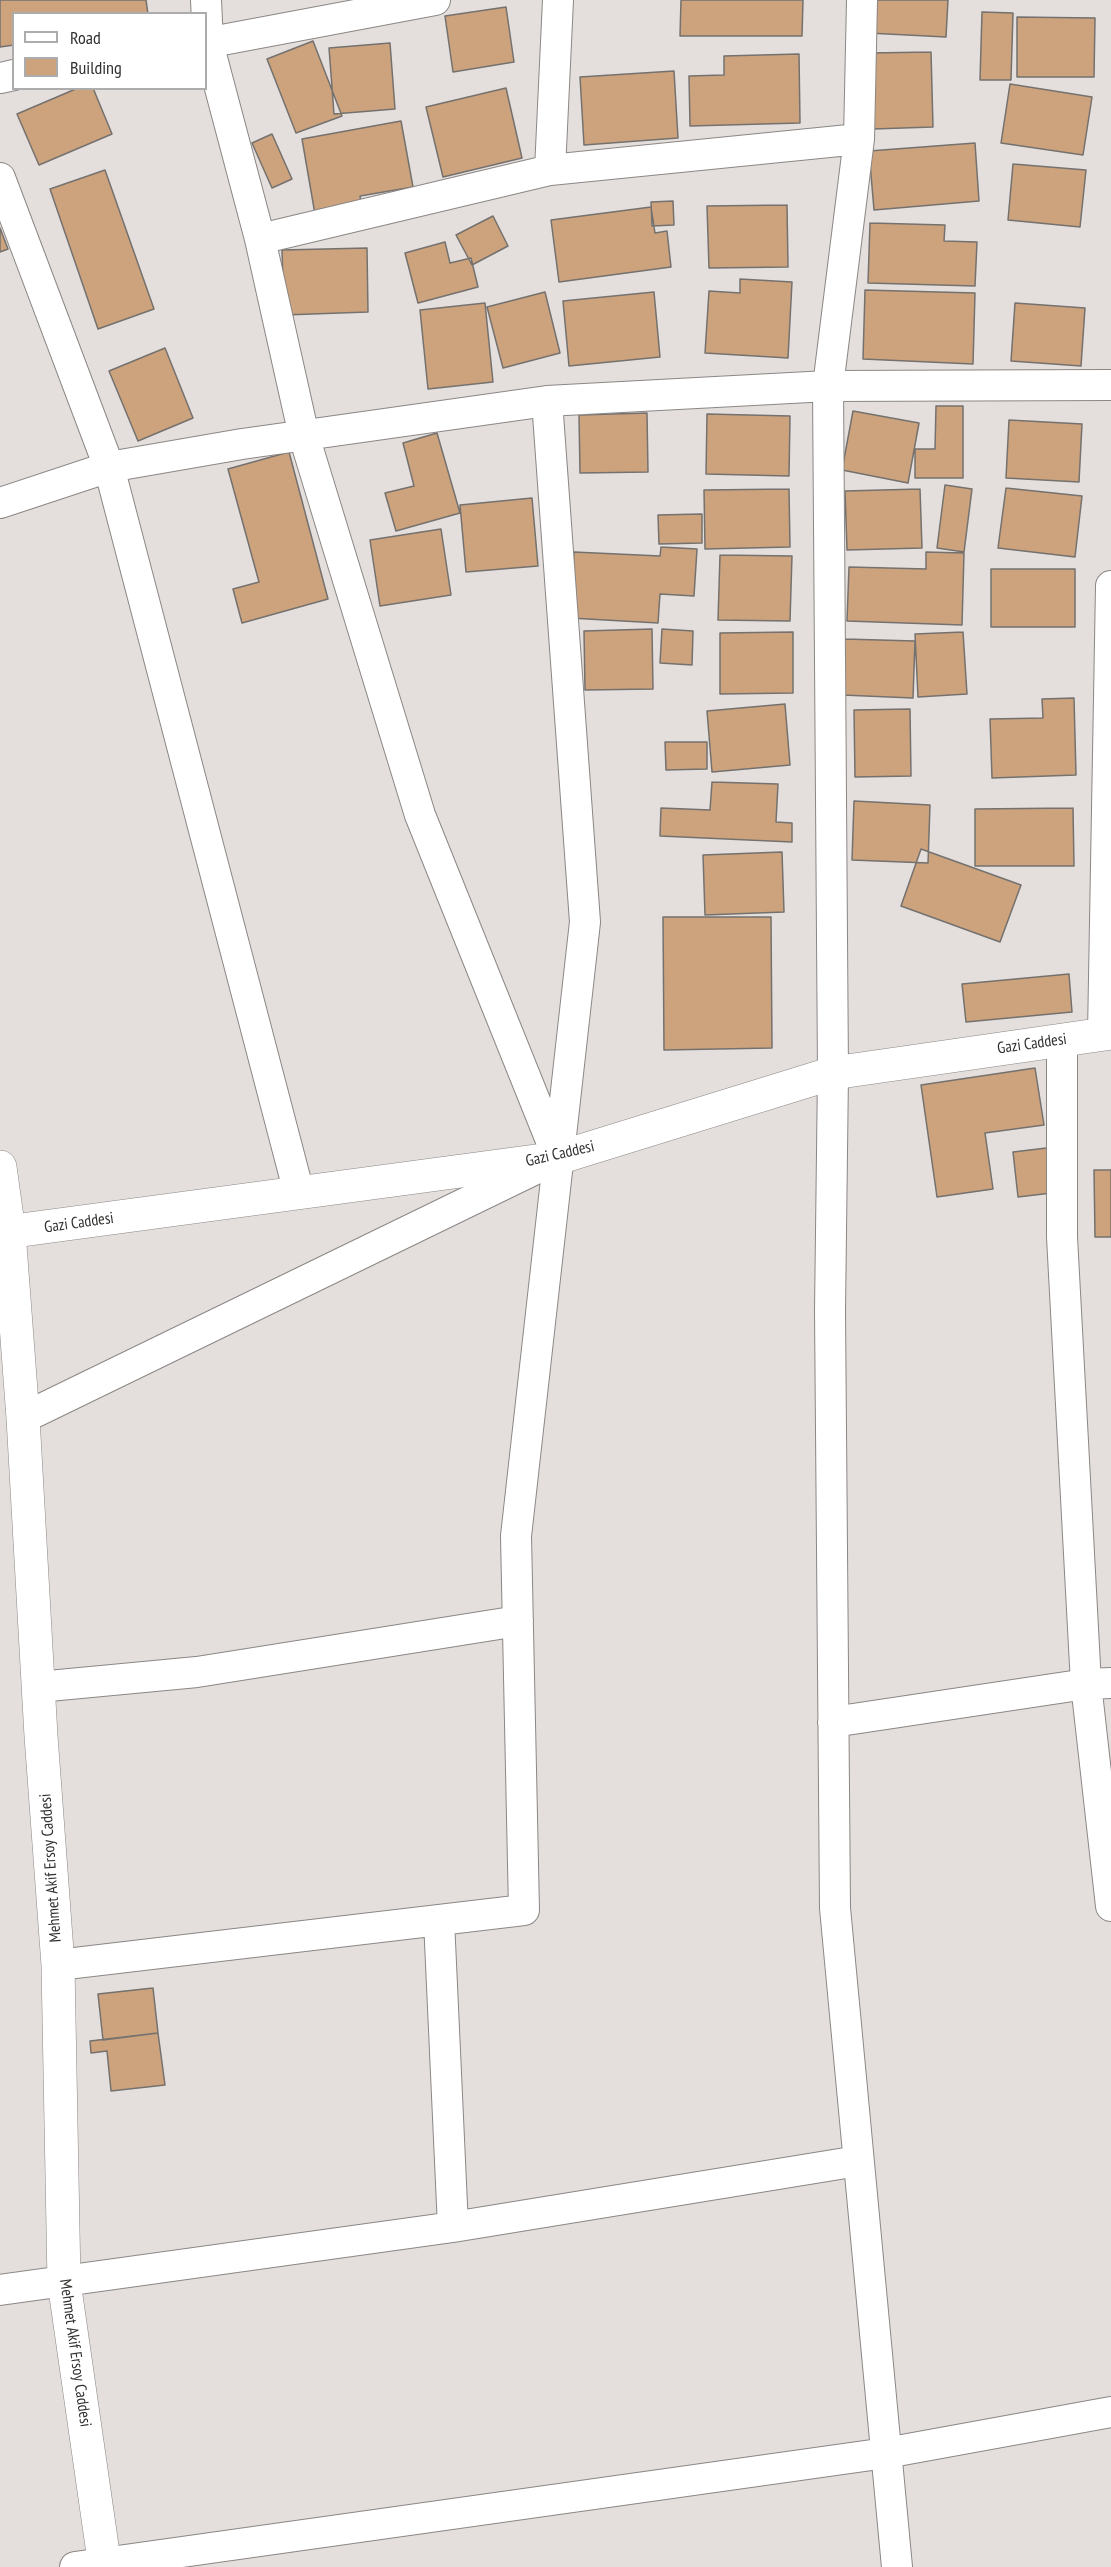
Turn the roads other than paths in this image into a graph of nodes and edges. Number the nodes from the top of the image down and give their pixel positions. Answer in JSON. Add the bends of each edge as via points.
{"nodes":[{"id":1,"x":435,"y":0,"type":"edge"},
{"id":2,"x":558,"y":0,"type":"edge"},
{"id":3,"x":862,"y":0,"type":"edge"},
{"id":4,"x":207,"y":43,"type":"edge"},
{"id":5,"x":859,"y":139,"type":"junction"},
{"id":6,"x":550,"y":170,"type":"junction"},
{"id":7,"x":0,"y":178,"type":"edge"},
{"id":8,"x":260,"y":239,"type":"junction"},
{"id":9,"x":1111,"y":385,"type":"edge"},
{"id":10,"x":828,"y":386,"type":"junction"},
{"id":11,"x":547,"y":401,"type":"junction"},
{"id":12,"x":304,"y":436,"type":"junction"},
{"id":13,"x":109,"y":467,"type":"junction"},
{"id":14,"x":0,"y":503,"type":"edge"},
{"id":15,"x":1111,"y":586,"type":"edge"},
{"id":16,"x":1107,"y":1034,"type":"edge"},
{"id":17,"x":1062,"y":1040,"type":"junction"},
{"id":18,"x":833,"y":1073,"type":"junction"},
{"id":19,"x":558,"y":1158,"type":"junction"},
{"id":20,"x":0,"y":1167,"type":"edge"},
{"id":21,"x":299,"y":1193,"type":"junction"},
{"id":22,"x":4,"y":1233,"type":"edge"},
{"id":23,"x":23,"y":1418,"type":"junction"},
{"id":24,"x":518,"y":1622,"type":"junction"},
{"id":25,"x":1099,"y":1684,"type":"edge"},
{"id":26,"x":38,"y":1687,"type":"junction"},
{"id":27,"x":833,"y":1722,"type":"junction"},
{"id":28,"x":1111,"y":1906,"type":"edge"},
{"id":29,"x":440,"y":1920,"type":"junction"},
{"id":30,"x":58,"y":1965,"type":"junction"},
{"id":31,"x":858,"y":2161,"type":"junction"},
{"id":32,"x":453,"y":2227,"type":"junction"},
{"id":33,"x":64,"y":2282,"type":"junction"},
{"id":34,"x":0,"y":2290,"type":"edge"},
{"id":35,"x":1111,"y":2412,"type":"edge"},
{"id":36,"x":886,"y":2453,"type":"junction"},
{"id":37,"x":95,"y":2565,"type":"edge"},
{"id":38,"x":897,"y":2567,"type":"edge"}],
"edges":[{"from":1,"to":4,"type":"street"},
{"from":2,"to":6,"type":"street"},
{"from":3,"to":5,"type":"street"},
{"from":4,"to":8,"type":"street"},
{"from":5,"to":6,"type":"street"},
{"from":5,"to":10,"type":"street"},
{"from":6,"to":8,"type":"street"},
{"from":7,"to":13,"type":"street"},
{"from":8,"to":12,"type":"street"},
{"from":9,"to":10,"type":"street"},
{"from":10,"to":11,"type":"street"},
{"from":10,"to":18,"type":"street"},
{"from":11,"to":12,"type":"street"},
{"from":11,"to":19,"type":"street","via":[[585,922]]},
{"from":12,"to":13,"type":"street"},
{"from":12,"to":19,"type":"street","via":[[420,816]]},
{"from":13,"to":14,"type":"street"},
{"from":13,"to":21,"type":"street"},
{"from":15,"to":16,"type":"street"},
{"from":16,"to":17,"type":"street","name":"Gazi Caddesi"},
{"from":17,"to":18,"type":"street","name":"Gazi Caddesi"},
{"from":17,"to":25,"type":"street","via":[[1062,1237]]},
{"from":18,"to":19,"type":"street","name":"Gazi Caddesi"},
{"from":18,"to":27,"type":"street","via":[[830,1311]]},
{"from":19,"to":21,"type":"street","name":"Gazi Caddesi"},
{"from":19,"to":23,"type":"street"},
{"from":19,"to":24,"type":"street","via":[[516,1536]]},
{"from":20,"to":22,"type":"street","name":"Mehmet Akif Ersoy Caddesi"},
{"from":21,"to":22,"type":"street","name":"Gazi Caddesi"},
{"from":22,"to":23,"type":"street","name":"Mehmet Akif Ersoy Caddesi"},
{"from":23,"to":26,"type":"street","name":"Mehmet Akif Ersoy Caddesi"},
{"from":24,"to":26,"type":"street","via":[[197,1672]]},
{"from":24,"to":29,"type":"street","via":[[524,1910]]},
{"from":25,"to":27,"type":"street"},
{"from":25,"to":28,"type":"street"},
{"from":26,"to":30,"type":"street","name":"Mehmet Akif Ersoy Caddesi"},
{"from":27,"to":31,"type":"street","via":[[834,1908]]},
{"from":29,"to":30,"type":"street"},
{"from":29,"to":32,"type":"street"},
{"from":30,"to":33,"type":"street","name":"Mehmet Akif Ersoy Caddesi"},
{"from":31,"to":32,"type":"street"},
{"from":31,"to":36,"type":"street"},
{"from":32,"to":33,"type":"street"},
{"from":33,"to":34,"type":"street"},
{"from":33,"to":37,"type":"street","name":"Mehmet Akif Ersoy Caddesi"},
{"from":35,"to":36,"type":"street"},
{"from":36,"to":37,"type":"street"},
{"from":36,"to":38,"type":"street"}]}
